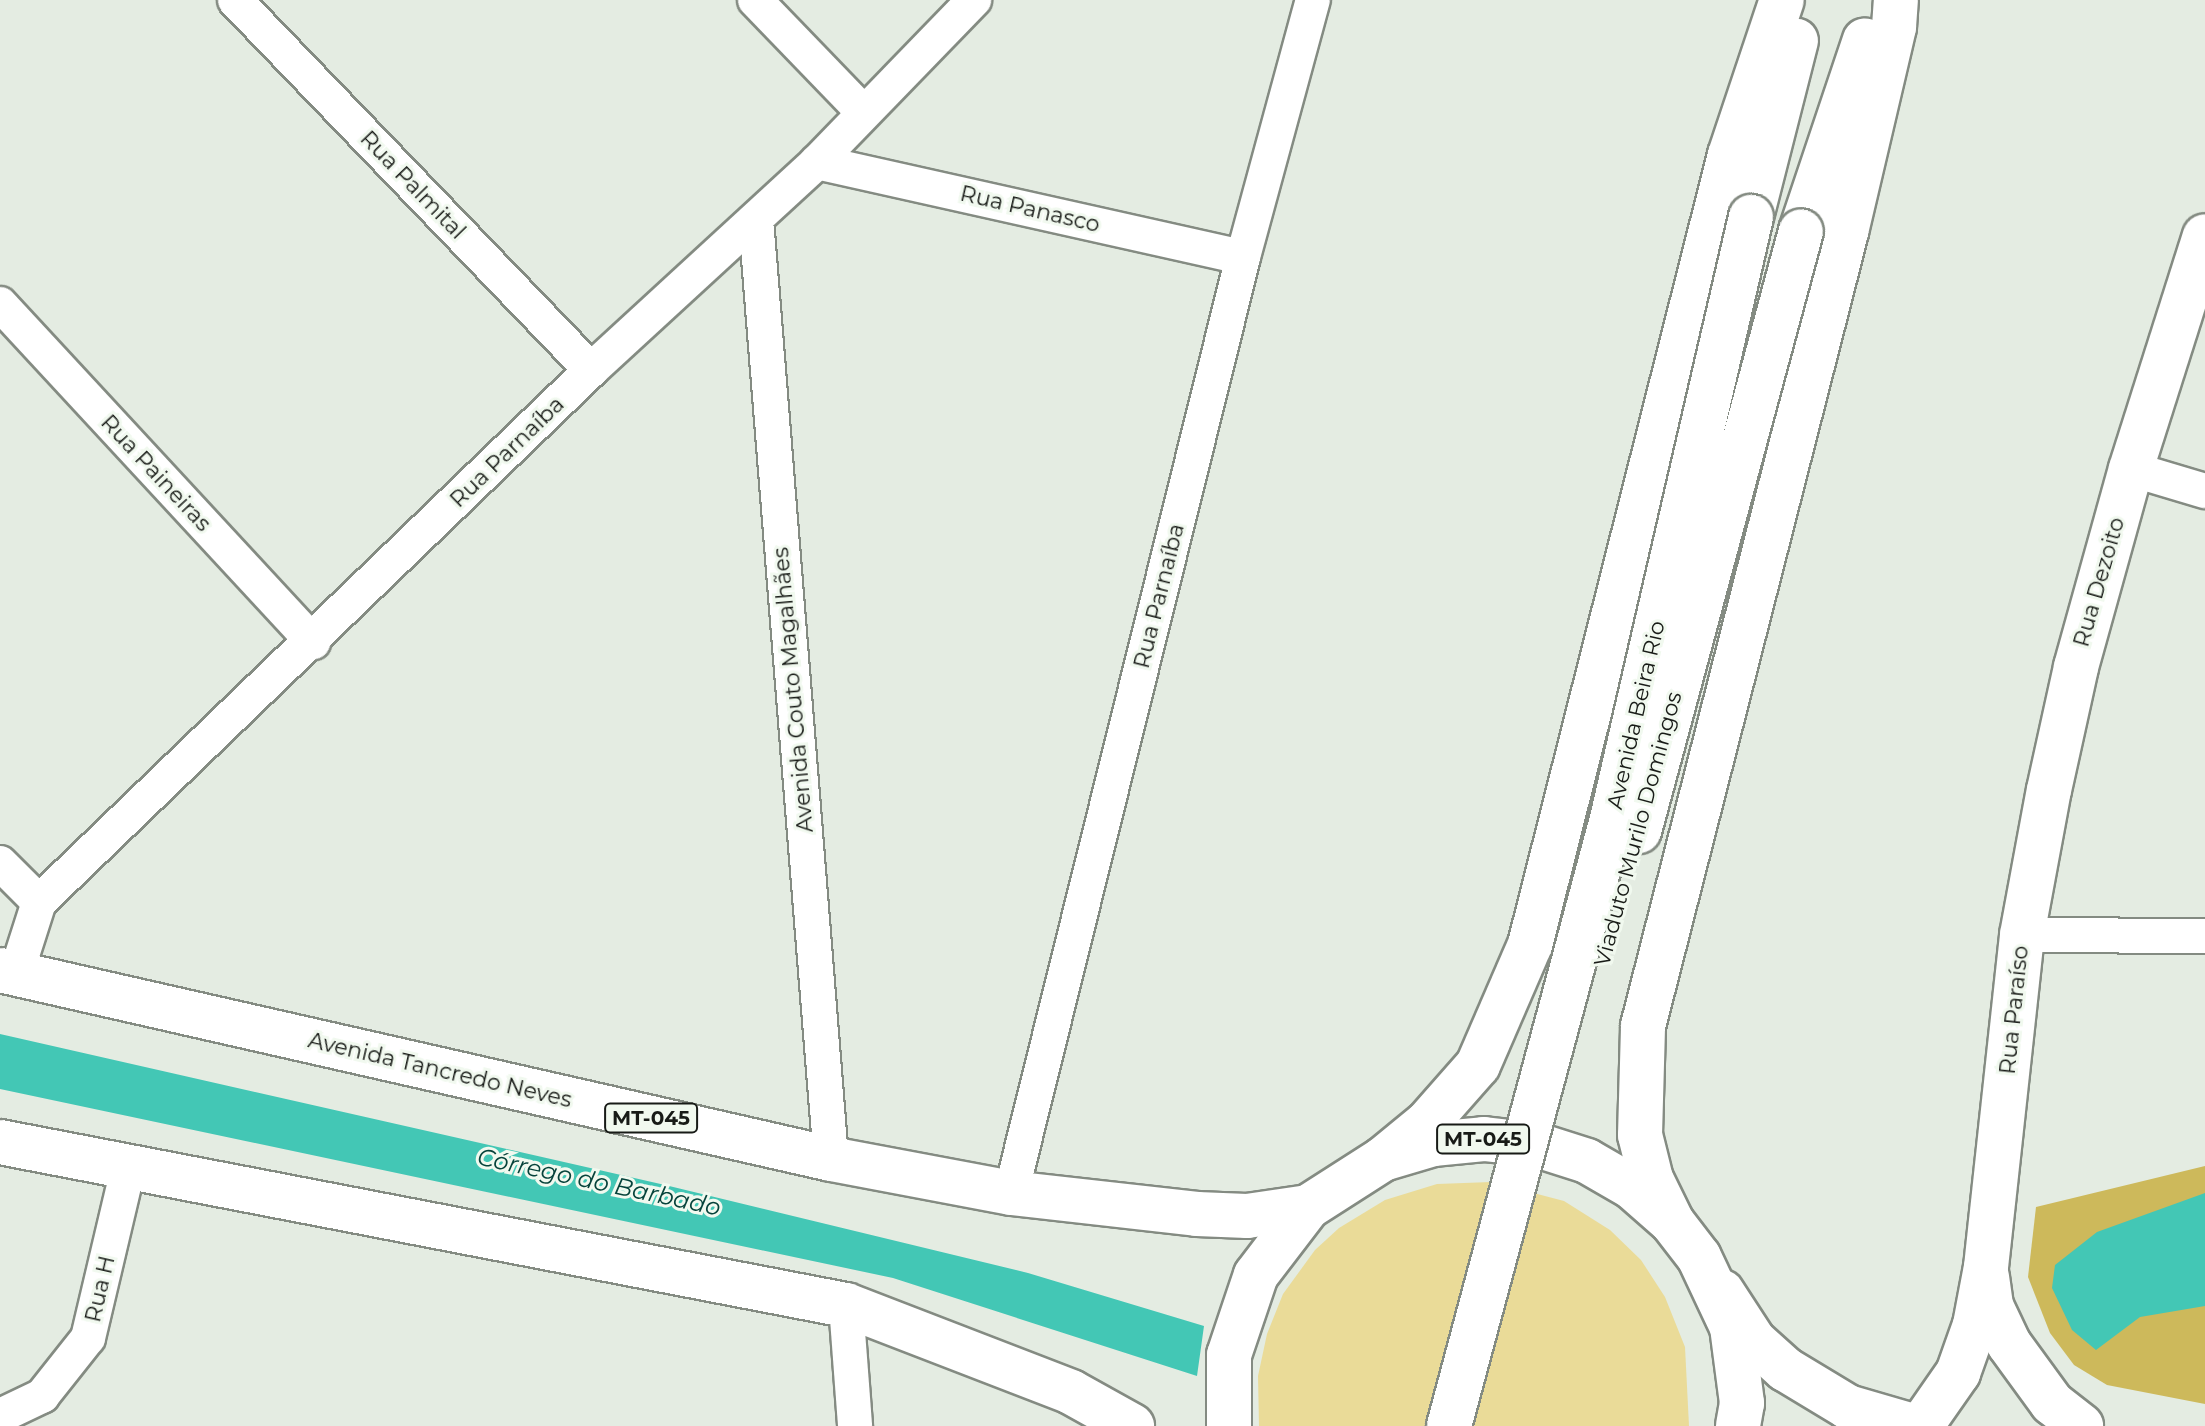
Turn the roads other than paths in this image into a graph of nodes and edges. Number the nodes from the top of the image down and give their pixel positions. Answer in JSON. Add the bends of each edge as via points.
{"nodes":[{"id":1,"x":235,"y":0,"type":"edge"},
{"id":2,"x":755,"y":0,"type":"edge"},
{"id":3,"x":974,"y":0,"type":"edge"},
{"id":4,"x":1313,"y":0,"type":"edge"},
{"id":5,"x":1782,"y":0,"type":"edge"},
{"id":6,"x":1807,"y":0,"type":"edge"},
{"id":7,"x":1878,"y":0,"type":"edge"},
{"id":8,"x":1896,"y":0,"type":"edge"},
{"id":9,"x":863,"y":112,"type":"junction"},
{"id":10,"x":817,"y":162,"type":"junction"},
{"id":11,"x":756,"y":220,"type":"junction"},
{"id":12,"x":2205,"y":236,"type":"edge"},
{"id":13,"x":1243,"y":257,"type":"junction"},
{"id":14,"x":0,"y":304,"type":"edge"},
{"id":15,"x":591,"y":370,"type":"junction"},
{"id":16,"x":2131,"y":469,"type":"junction"},
{"id":17,"x":2205,"y":491,"type":"edge"},
{"id":18,"x":313,"y":642,"type":"junction"},
{"id":19,"x":0,"y":863,"type":"edge"},
{"id":20,"x":39,"y":902,"type":"junction"},
{"id":21,"x":2022,"y":935,"type":"junction"},
{"id":22,"x":2205,"y":936,"type":"edge"},
{"id":23,"x":8,"y":972,"type":"edge"},
{"id":24,"x":0,"y":1142,"type":"edge"},
{"id":25,"x":831,"y":1159,"type":"junction"},
{"id":26,"x":1383,"y":1159,"type":"junction"},
{"id":27,"x":128,"y":1169,"type":"junction"},
{"id":28,"x":1011,"y":1193,"type":"junction"},
{"id":29,"x":1308,"y":1207,"type":"junction"},
{"id":30,"x":1672,"y":1222,"type":"junction"},
{"id":31,"x":1699,"y":1257,"type":"junction"},
{"id":32,"x":1986,"y":1267,"type":"junction"},
{"id":33,"x":846,"y":1305,"type":"junction"},
{"id":34,"x":0,"y":1416,"type":"edge"},
{"id":35,"x":855,"y":1426,"type":"edge"},
{"id":36,"x":1132,"y":1426,"type":"edge"},
{"id":37,"x":1229,"y":1426,"type":"edge"},
{"id":38,"x":1449,"y":1426,"type":"edge"},
{"id":39,"x":1472,"y":1426,"type":"edge"},
{"id":40,"x":1738,"y":1426,"type":"edge"},
{"id":41,"x":1913,"y":1426,"type":"edge"},
{"id":42,"x":1921,"y":1426,"type":"edge"},
{"id":43,"x":2081,"y":1426,"type":"edge"}],
"edges":[{"from":1,"to":15,"type":"street","name":"Rua Palmital"},
{"from":2,"to":9,"type":"street"},
{"from":3,"to":9,"type":"street","name":"Rua Parnaíba"},
{"from":4,"to":13,"type":"street","name":"Rua Parnaíba"},
{"from":5,"to":26,"type":"main road","name":"Avenida Beira Rio","via":[[1730,155],[1530,945],[1478,1065],[1427,1123]]},
{"from":6,"to":38,"type":"main road","name":"Avenida Beira Rio","bridge":true,"via":[[1751,217],[1612,819]]},
{"from":7,"to":39,"type":"main road","name":"Viaduto Murilo Domingos","bridge":true,"via":[[1801,231]]},
{"from":8,"to":30,"type":"main road","via":[[1846,232],[1643,1026],[1640,1135],[1651,1179]]},
{"from":9,"to":10,"type":"street","name":"Rua Parnaíba"},
{"from":10,"to":11,"type":"street","name":"Rua Parnaíba"},
{"from":10,"to":13,"type":"street","name":"Rua Panasco"},
{"from":11,"to":15,"type":"street","name":"Rua Parnaíba"},
{"from":11,"to":25,"type":"street","name":"Avenida Couto Magalhães"},
{"from":12,"to":16,"type":"main road","name":"Rua Dezoito"},
{"from":13,"to":28,"type":"street","name":"Rua Parnaíba"},
{"from":14,"to":18,"type":"street","name":"Rua Paineiras"},
{"from":15,"to":18,"type":"street","name":"Rua Parnaíba"},
{"from":16,"to":17,"type":"street"},
{"from":16,"to":21,"type":"main road","name":"Rua Dezoito","via":[[2076,667]]},
{"from":18,"to":20,"type":"street","name":"Rua Parnaíba"},
{"from":19,"to":20,"type":"street"},
{"from":20,"to":23,"type":"street"},
{"from":21,"to":22,"type":"street","name":"Rua Paraíso"},
{"from":21,"to":32,"type":"main road","name":"Rua Paraíso"},
{"from":23,"to":25,"type":"main road","name":"Avenida Tancredo Neves","number":"MT-045"},
{"from":24,"to":27,"type":"main road"},
{"from":25,"to":28,"type":"main road","name":"Avenida Tancredo Neves","number":"MT-045"},
{"from":26,"to":29,"type":"main road","number":"MT-045"},
{"from":26,"to":30,"type":"main road","number":"MT-045","via":[[1433,1144],[1472,1140],[1537,1145],[1587,1161],[1632,1187]]},
{"from":27,"to":33,"type":"main road"},
{"from":27,"to":34,"type":"street","name":"Rua H","via":[[88,1338],[42,1396]]},
{"from":28,"to":29,"type":"main road","name":"Avenida Tancredo Neves","number":"MT-045","via":[[1197,1214],[1247,1216]]},
{"from":29,"to":37,"type":"main road","number":"MT-045","via":[[1256,1275],[1229,1355]]},
{"from":30,"to":31,"type":"main road","number":"MT-045"},
{"from":31,"to":40,"type":"main road","number":"MT-045","via":[[1732,1327],[1742,1403]]},
{"from":31,"to":41,"type":"main road","number":"MT-045","via":[[1754,1341],[1785,1369],[1848,1407]]},
{"from":32,"to":42,"type":"main road","name":"Rua Paraíso","via":[[1975,1325],[1958,1373]]},
{"from":32,"to":43,"type":"main road","name":"Rua Paraíso","via":[[1991,1306],[2009,1344],[2052,1403]]},
{"from":33,"to":35,"type":"street"},
{"from":33,"to":36,"type":"main road","via":[[1071,1392]]}]}
